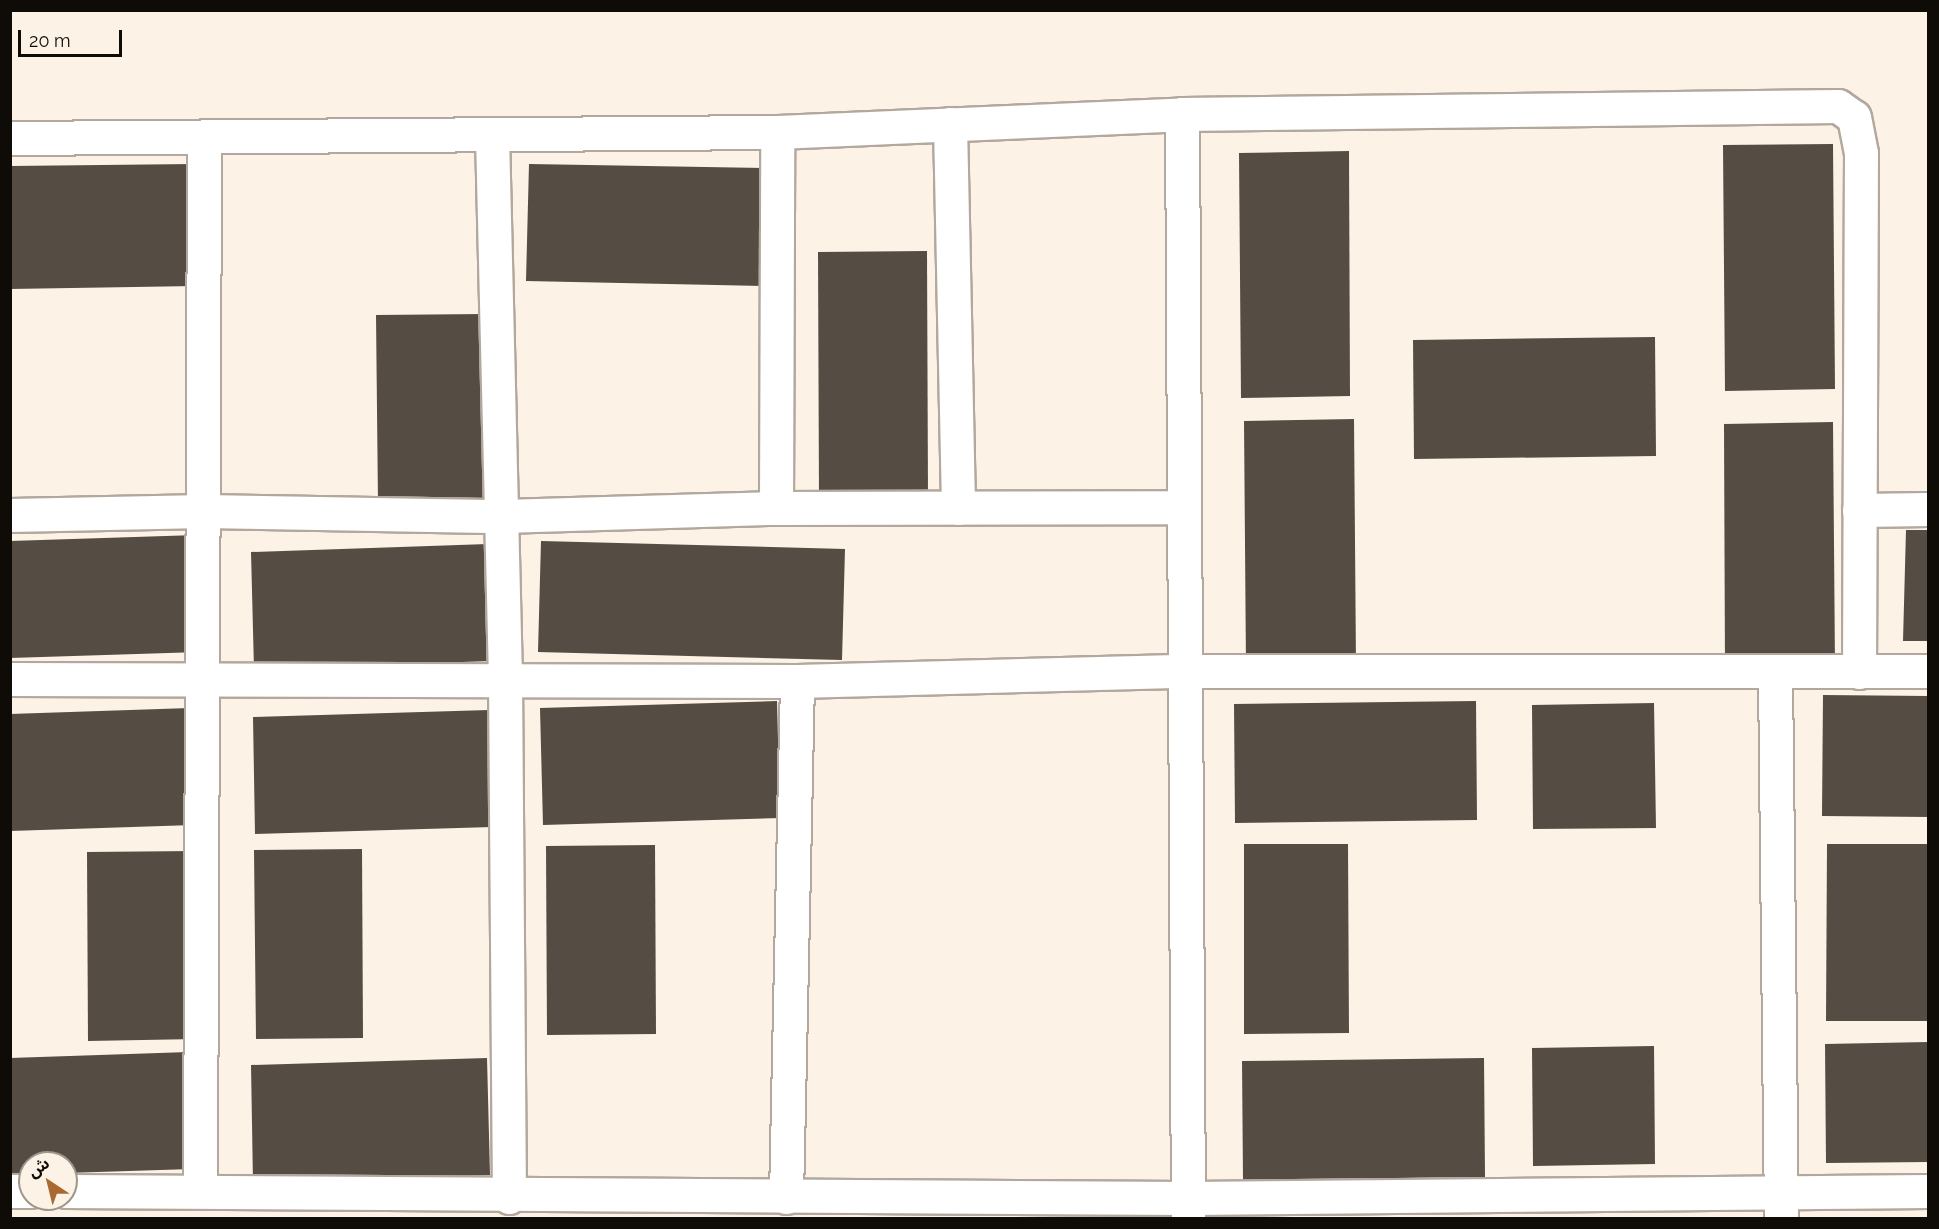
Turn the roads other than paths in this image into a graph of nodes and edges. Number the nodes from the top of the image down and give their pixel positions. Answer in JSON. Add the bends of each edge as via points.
{"nodes":[{"id":1,"x":1182,"y":114,"type":"junction"},
{"id":2,"x":950,"y":124,"type":"junction"},
{"id":3,"x":777,"y":132,"type":"junction"},
{"id":4,"x":492,"y":135,"type":"junction"},
{"id":5,"x":10,"y":138,"type":"edge"},
{"id":6,"x":204,"y":139,"type":"junction"},
{"id":7,"x":1181,"y":507,"type":"junction"},
{"id":8,"x":776,"y":508,"type":"junction"},
{"id":9,"x":958,"y":508,"type":"junction"},
{"id":10,"x":1929,"y":509,"type":"edge"},
{"id":11,"x":1858,"y":510,"type":"junction"},
{"id":12,"x":204,"y":511,"type":"junction"},
{"id":13,"x":10,"y":515,"type":"edge"},
{"id":14,"x":502,"y":516,"type":"junction"},
{"id":15,"x":1185,"y":671,"type":"junction"},
{"id":16,"x":1929,"y":671,"type":"edge"},
{"id":17,"x":1859,"y":672,"type":"junction"},
{"id":18,"x":1775,"y":673,"type":"junction"},
{"id":19,"x":10,"y":679,"type":"edge"},
{"id":20,"x":205,"y":679,"type":"junction"},
{"id":21,"x":505,"y":679,"type":"junction"},
{"id":22,"x":797,"y":681,"type":"junction"},
{"id":23,"x":78,"y":1191,"type":"edge"},
{"id":24,"x":200,"y":1191,"type":"junction"},
{"id":25,"x":1929,"y":1191,"type":"edge"},
{"id":26,"x":509,"y":1197,"type":"junction"},
{"id":27,"x":786,"y":1197,"type":"junction"},
{"id":28,"x":1780,"y":1205,"type":"edge"},
{"id":29,"x":1188,"y":1208,"type":"edge"}],
"edges":[{"from":1,"to":2,"type":"street"},
{"from":1,"to":7,"type":"street"},
{"from":1,"to":11,"type":"street","via":[[1838,106],[1849,111],[1858,126],[1861,153]]},
{"from":2,"to":3,"type":"street"},
{"from":2,"to":9,"type":"street"},
{"from":3,"to":4,"type":"street"},
{"from":3,"to":8,"type":"street"},
{"from":4,"to":6,"type":"street"},
{"from":4,"to":14,"type":"street"},
{"from":5,"to":6,"type":"street"},
{"from":6,"to":12,"type":"street"},
{"from":7,"to":9,"type":"street"},
{"from":7,"to":15,"type":"street"},
{"from":8,"to":9,"type":"street"},
{"from":8,"to":14,"type":"street"},
{"from":10,"to":11,"type":"street"},
{"from":11,"to":17,"type":"street"},
{"from":12,"to":13,"type":"street"},
{"from":12,"to":14,"type":"street"},
{"from":12,"to":20,"type":"street"},
{"from":14,"to":21,"type":"street"},
{"from":15,"to":18,"type":"street"},
{"from":15,"to":22,"type":"street"},
{"from":15,"to":29,"type":"street"},
{"from":16,"to":17,"type":"street"},
{"from":17,"to":18,"type":"street"},
{"from":18,"to":28,"type":"street"},
{"from":19,"to":20,"type":"street"},
{"from":20,"to":21,"type":"street"},
{"from":20,"to":24,"type":"street"},
{"from":21,"to":22,"type":"street"},
{"from":21,"to":26,"type":"street"},
{"from":22,"to":27,"type":"street"},
{"from":23,"to":24,"type":"street"},
{"from":24,"to":26,"type":"street"},
{"from":25,"to":28,"type":"street"},
{"from":26,"to":27,"type":"street"},
{"from":27,"to":29,"type":"street"},
{"from":28,"to":29,"type":"street"}]}
